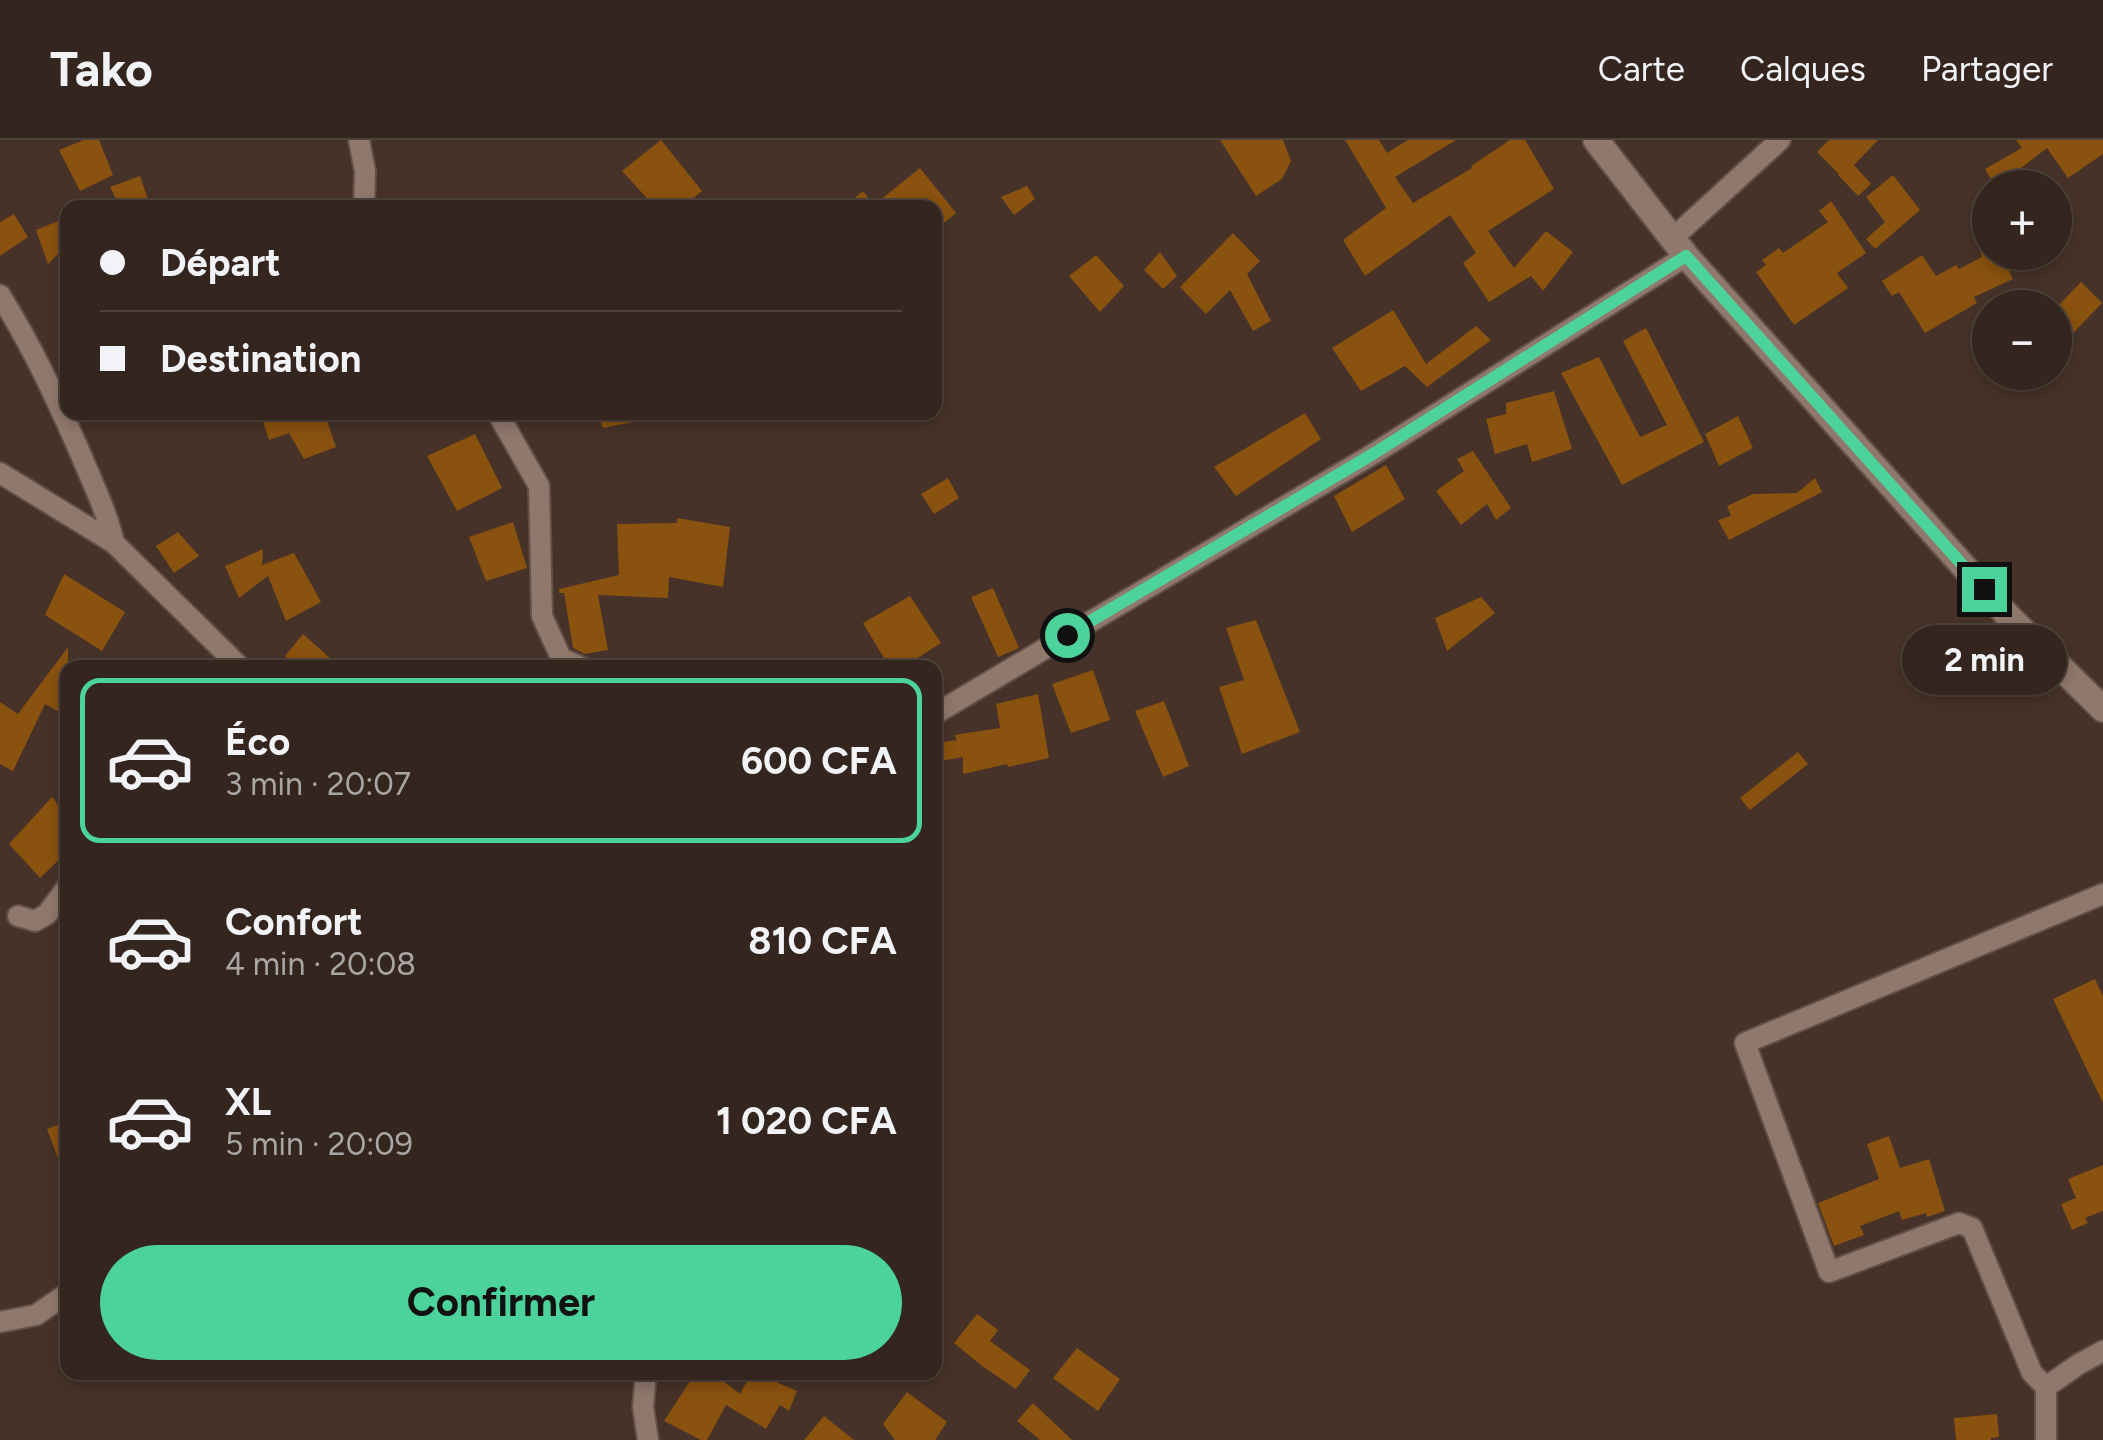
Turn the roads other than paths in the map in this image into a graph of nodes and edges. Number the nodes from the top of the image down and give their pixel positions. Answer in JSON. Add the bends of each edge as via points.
{"nodes":[{"id":1,"x":359,"y":140,"type":"edge"},
{"id":2,"x":1596,"y":140,"type":"edge"},
{"id":3,"x":1780,"y":140,"type":"edge"},
{"id":4,"x":364,"y":200,"type":"edge"},
{"id":5,"x":1679,"y":247,"type":"junction"},
{"id":6,"x":0,"y":294,"type":"edge"},
{"id":7,"x":60,"y":408,"type":"edge"},
{"id":8,"x":66,"y":420,"type":"edge"},
{"id":9,"x":501,"y":420,"type":"edge"},
{"id":10,"x":0,"y":473,"type":"edge"},
{"id":11,"x":114,"y":543,"type":"junction"},
{"id":12,"x":232,"y":660,"type":"edge"},
{"id":13,"x":566,"y":660,"type":"edge"},
{"id":14,"x":2103,"y":709,"type":"edge"},
{"id":15,"x":942,"y":710,"type":"edge"},
{"id":16,"x":2103,"y":894,"type":"edge"},
{"id":17,"x":60,"y":897,"type":"edge"},
{"id":18,"x":18,"y":916,"type":"dead end"},
{"id":19,"x":60,"y":1298,"type":"edge"},
{"id":20,"x":0,"y":1322,"type":"edge"},
{"id":21,"x":2103,"y":1352,"type":"edge"},
{"id":22,"x":645,"y":1380,"type":"edge"},
{"id":23,"x":2046,"y":1387,"type":"junction"},
{"id":24,"x":648,"y":1440,"type":"edge"},
{"id":25,"x":2046,"y":1440,"type":"edge"}],
"edges":[{"from":1,"to":4,"type":"street"},
{"from":2,"to":5,"type":"main road"},
{"from":3,"to":5,"type":"street"},
{"from":5,"to":14,"type":"main road","via":[[2010,616]]},
{"from":5,"to":15,"type":"street","via":[[1373,454]]},
{"from":6,"to":7,"type":"street"},
{"from":8,"to":11,"type":"street"},
{"from":9,"to":13,"type":"street","via":[[539,486],[542,616]]},
{"from":10,"to":11,"type":"street"},
{"from":11,"to":12,"type":"street"},
{"from":16,"to":23,"type":"street","via":[[1744,1043],[1829,1272],[1959,1223],[1972,1228],[2032,1372]]},
{"from":17,"to":18,"type":"street","via":[[35,922]]},
{"from":19,"to":20,"type":"street","via":[[36,1314]]},
{"from":21,"to":23,"type":"street"},
{"from":22,"to":24,"type":"street"},
{"from":23,"to":25,"type":"street"}]}
